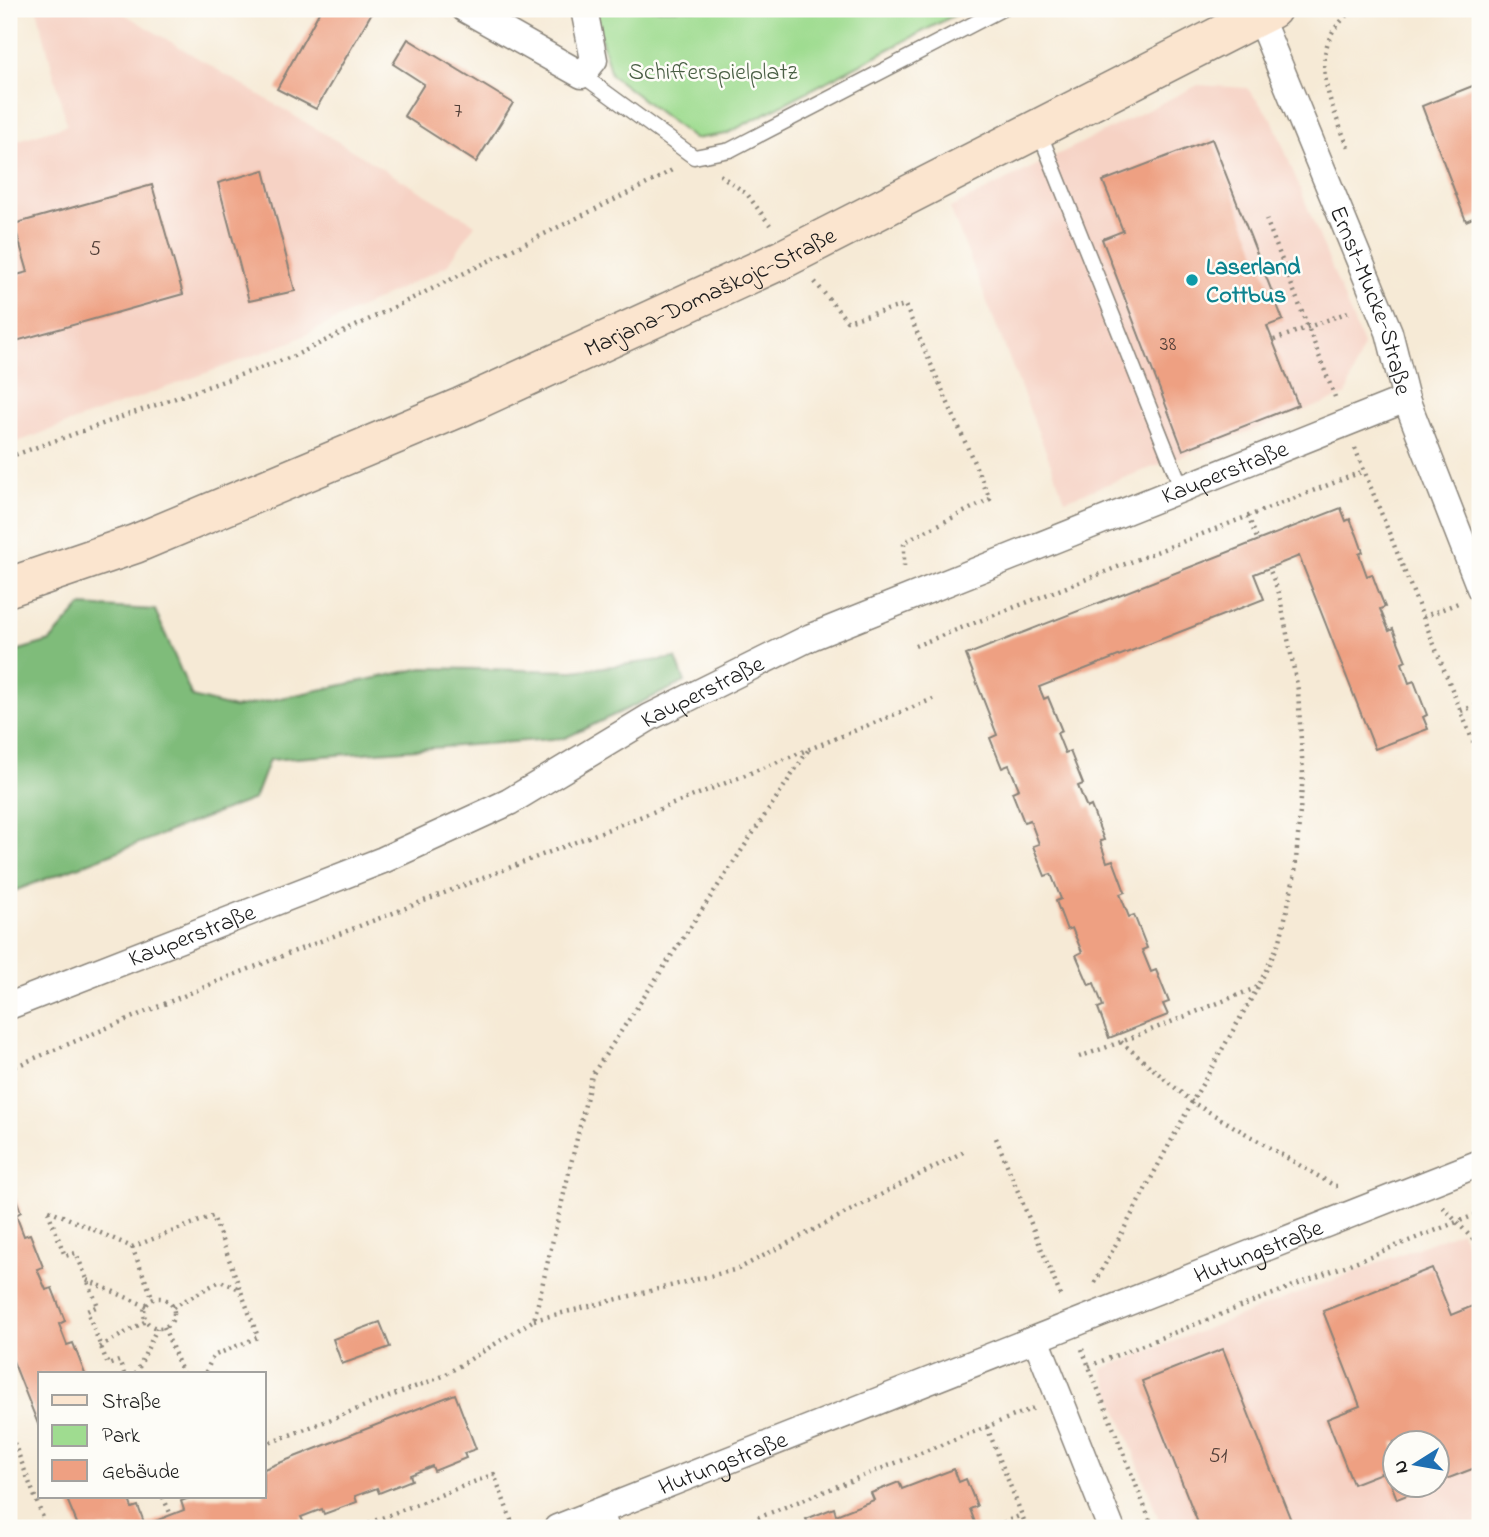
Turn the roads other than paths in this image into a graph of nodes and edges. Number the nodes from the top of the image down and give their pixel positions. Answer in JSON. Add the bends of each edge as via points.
{"nodes":[{"id":1,"x":465,"y":9,"type":"edge"},
{"id":2,"x":584,"y":9,"type":"edge"},
{"id":3,"x":1002,"y":9,"type":"edge"},
{"id":4,"x":1266,"y":12,"type":"edge"},
{"id":5,"x":582,"y":75,"type":"junction"},
{"id":6,"x":1038,"y":128,"type":"junction"},
{"id":7,"x":1406,"y":399,"type":"junction"},
{"id":8,"x":1182,"y":489,"type":"junction"},
{"id":9,"x":9,"y":587,"type":"edge"},
{"id":10,"x":1475,"y":593,"type":"edge"},
{"id":11,"x":9,"y":1006,"type":"edge"},
{"id":12,"x":1480,"y":1163,"type":"edge"},
{"id":13,"x":1037,"y":1339,"type":"junction"},
{"id":14,"x":608,"y":1519,"type":"edge"},
{"id":15,"x":557,"y":1528,"type":"edge"},
{"id":16,"x":1111,"y":1528,"type":"edge"}],
"edges":[{"from":1,"to":5,"type":"street"},
{"from":2,"to":5,"type":"street","via":[[594,60]]},
{"from":3,"to":5,"type":"lane","via":[[730,150],[694,157]]},
{"from":4,"to":6,"type":"street","name":"Marjana-Domaškojc-Straße"},
{"from":4,"to":7,"type":"street","name":"Ernst-Mucke-Straße","via":[[1389,332]]},
{"from":6,"to":8,"type":"lane"},
{"from":6,"to":9,"type":"street","name":"Marjana-Domaškojc-Straße","via":[[792,255],[461,407],[135,544]]},
{"from":7,"to":8,"type":"street","name":"Kauperstraße"},
{"from":7,"to":10,"type":"street","name":"Ernst-Mucke-Straße"},
{"from":8,"to":11,"type":"street","name":"Kauperstraße","via":[[811,637],[650,717],[509,802],[383,860]]},
{"from":12,"to":13,"type":"street","name":"Hutungstraße"},
{"from":13,"to":14,"type":"street","name":"Hutungstraße"},
{"from":13,"to":16,"type":"street"},
{"from":14,"to":15,"type":"street","name":"Hutungstraße"}]}
